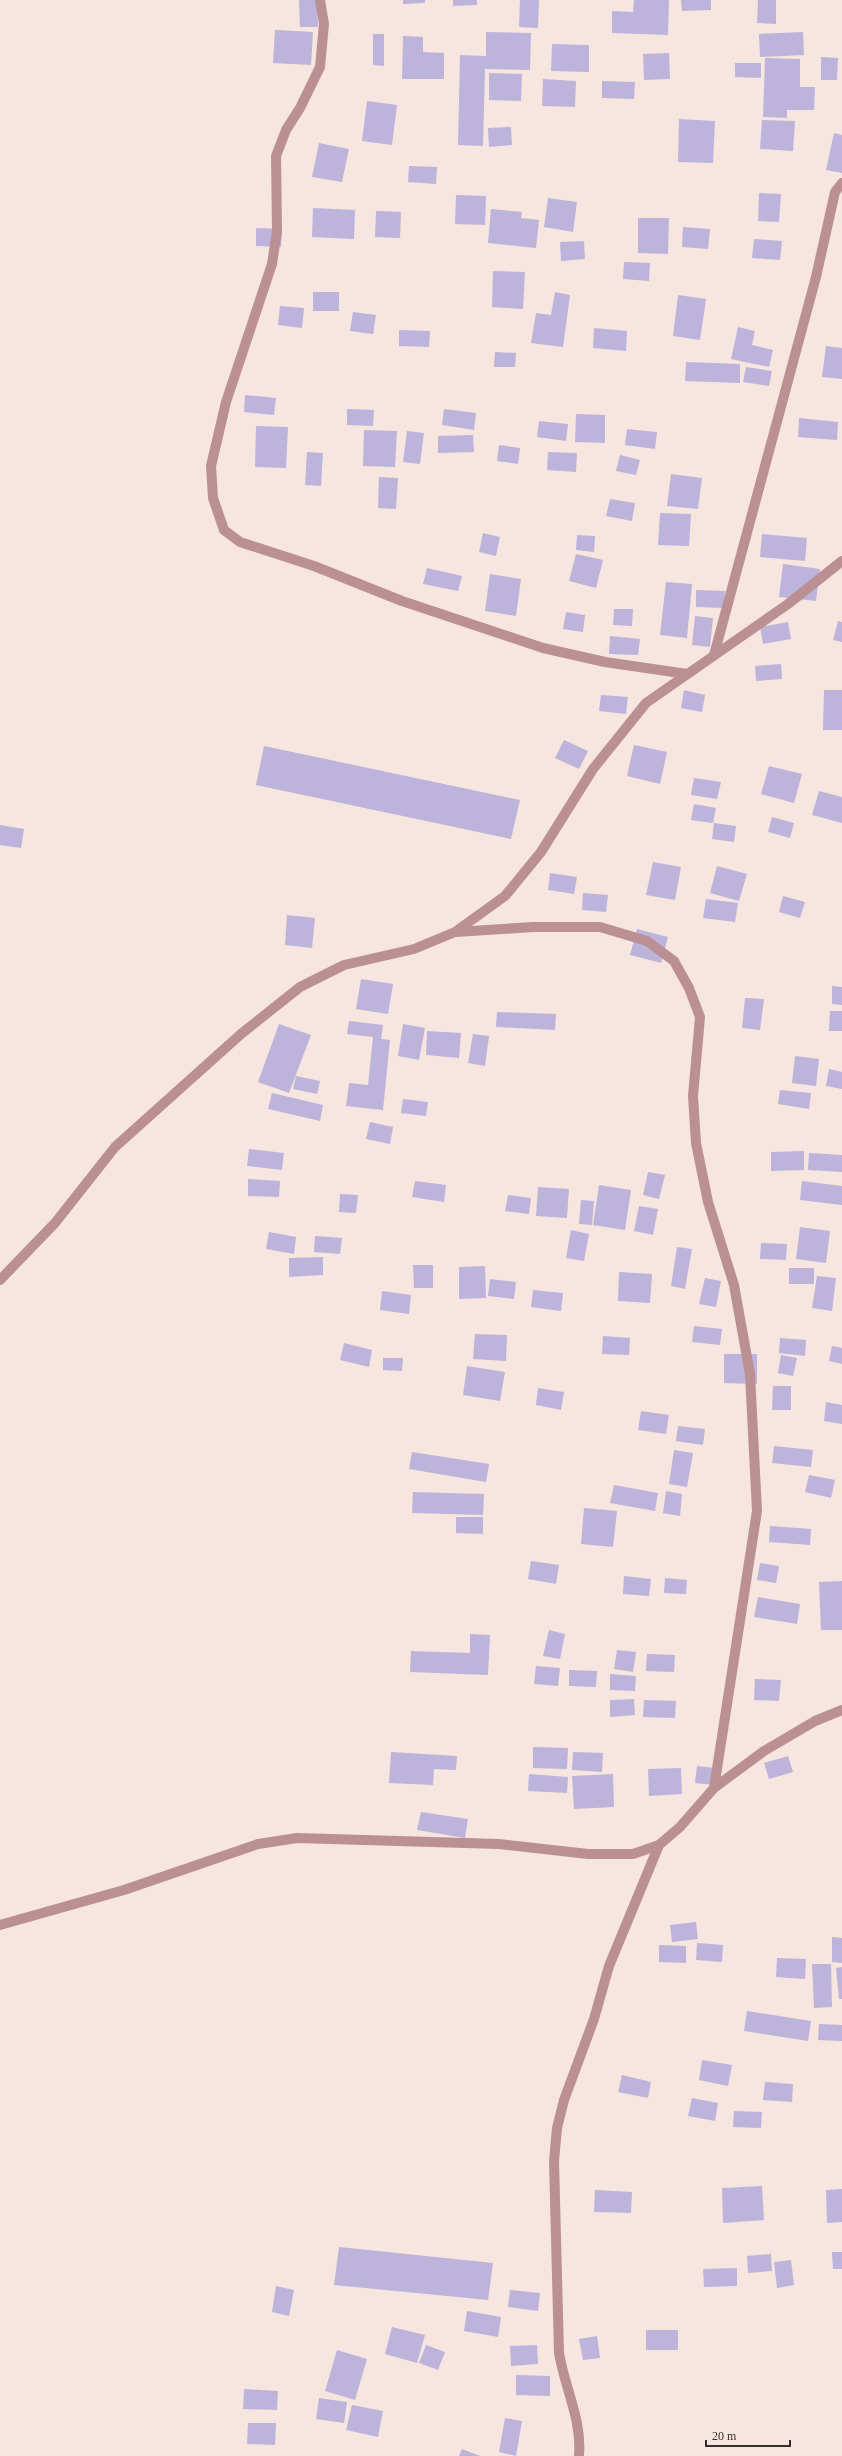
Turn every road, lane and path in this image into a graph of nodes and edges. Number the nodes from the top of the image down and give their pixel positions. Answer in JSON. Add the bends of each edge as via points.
{"nodes":[{"id":1,"x":320,"y":0,"type":"edge"},
{"id":2,"x":842,"y":183,"type":"edge"},
{"id":3,"x":842,"y":561,"type":"edge"},
{"id":4,"x":714,"y":655,"type":"junction"},
{"id":5,"x":687,"y":674,"type":"junction"},
{"id":6,"x":456,"y":932,"type":"junction"},
{"id":7,"x":0,"y":1280,"type":"edge"},
{"id":8,"x":842,"y":1710,"type":"edge"},
{"id":9,"x":714,"y":1788,"type":"junction"},
{"id":10,"x":659,"y":1845,"type":"junction"},
{"id":11,"x":0,"y":1925,"type":"edge"},
{"id":12,"x":579,"y":2456,"type":"edge"}],
"edges":[{"from":1,"to":5,"type":"street","via":[[324,24],[320,67],[286,130],[276,156],[277,231],[272,264],[226,402],[211,466],[213,498],[224,530],[240,542],[314,566],[402,601],[543,648],[604,662]]},
{"from":2,"to":4,"type":"street","via":[[835,192],[814,285]]},
{"from":3,"to":4,"type":"street","via":[[788,604]]},
{"from":4,"to":5,"type":"street"},
{"from":5,"to":6,"type":"street","via":[[646,703],[593,769],[541,852],[505,896]]},
{"from":6,"to":7,"type":"street","via":[[414,949],[344,965],[300,987],[241,1034],[115,1147],[55,1222]]},
{"from":6,"to":9,"type":"street","via":[[533,927],[600,927],[647,941],[674,961],[689,988],[700,1017],[693,1096],[696,1143],[708,1202],[734,1285],[750,1374],[757,1511]]},
{"from":8,"to":9,"type":"street","via":[[764,1751]]},
{"from":9,"to":10,"type":"street","via":[[680,1827]]},
{"from":10,"to":11,"type":"street","via":[[633,1854],[588,1854],[499,1844],[297,1838],[258,1844],[124,1890]]},
{"from":10,"to":12,"type":"street","via":[[609,1966],[557,2128],[554,2161],[559,2353],[579,2425]]}]}
